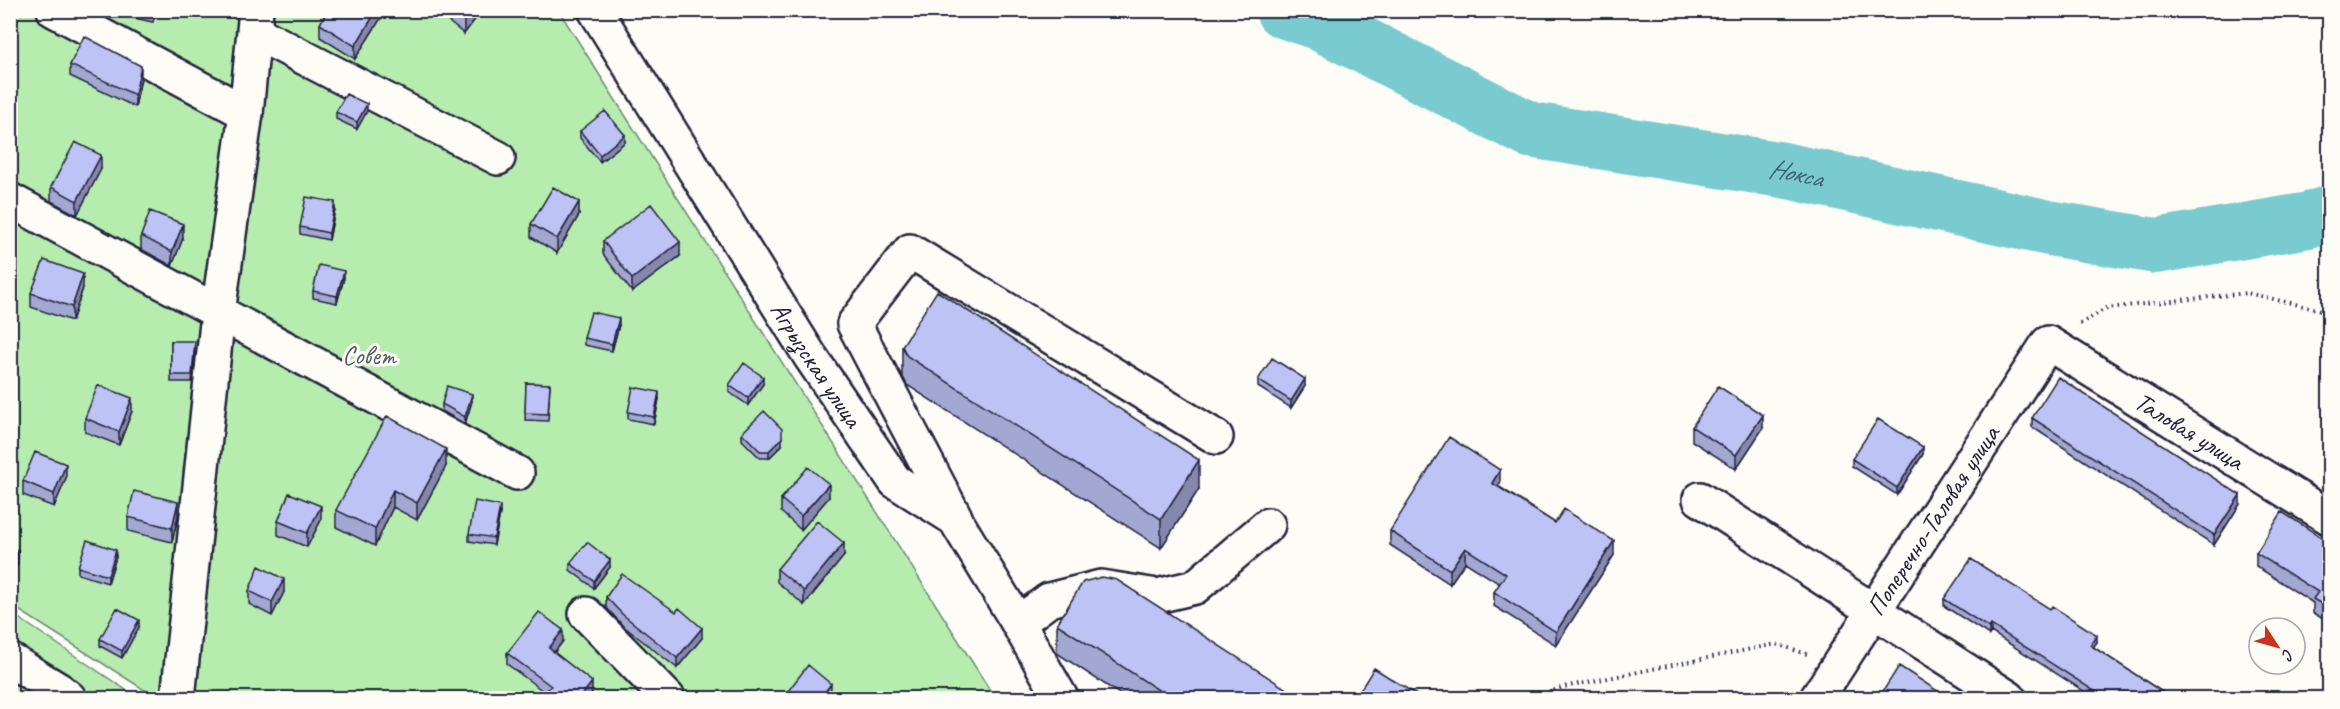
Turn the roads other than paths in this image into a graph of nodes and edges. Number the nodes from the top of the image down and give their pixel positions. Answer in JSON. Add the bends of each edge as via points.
{"nodes":[{"id":1,"x":54,"y":10,"type":"edge"},
{"id":2,"x":595,"y":10,"type":"edge"},
{"id":3,"x":255,"y":21,"type":"edge"},
{"id":4,"x":246,"y":112,"type":"junction"},
{"id":5,"x":498,"y":158,"type":"dead end"},
{"id":6,"x":10,"y":200,"type":"edge"},
{"id":7,"x":218,"y":313,"type":"junction"},
{"id":8,"x":2048,"y":343,"type":"joint"},
{"id":9,"x":1216,"y":437,"type":"dead end"},
{"id":10,"x":517,"y":472,"type":"dead end"},
{"id":11,"x":1700,"y":499,"type":"dead end"},
{"id":12,"x":2330,"y":518,"type":"edge"},
{"id":13,"x":955,"y":519,"type":"junction"},
{"id":14,"x":1268,"y":525,"type":"dead end"},
{"id":15,"x":1875,"y":612,"type":"junction"},
{"id":16,"x":586,"y":614,"type":"dead end"},
{"id":17,"x":1018,"y":623,"type":"junction"},
{"id":18,"x":10,"y":660,"type":"edge"},
{"id":19,"x":69,"y":699,"type":"edge"},
{"id":20,"x":178,"y":699,"type":"edge"},
{"id":21,"x":668,"y":699,"type":"edge"},
{"id":22,"x":1061,"y":699,"type":"edge"},
{"id":23,"x":1816,"y":699,"type":"edge"},
{"id":24,"x":2010,"y":699,"type":"edge"}],
"edges":[{"from":1,"to":4,"type":"street"},
{"from":2,"to":13,"type":"street","name":"Агрызская улица","via":[[810,356],[895,481]]},
{"from":3,"to":4,"type":"street"},
{"from":3,"to":5,"type":"street"},
{"from":4,"to":7,"type":"street"},
{"from":6,"to":7,"type":"street"},
{"from":7,"to":10,"type":"street"},
{"from":7,"to":20,"type":"street"},
{"from":8,"to":12,"type":"street","name":"Таловая улица"},
{"from":8,"to":15,"type":"street","name":"Поперечно-Таловая улица"},
{"from":9,"to":13,"type":"street","via":[[910,251],[854,324]]},
{"from":11,"to":15,"type":"street"},
{"from":13,"to":17,"type":"street","name":"Агрызская улица"},
{"from":14,"to":17,"type":"street","via":[[1195,587],[1156,596],[1101,587],[1049,600]]},
{"from":15,"to":23,"type":"street","name":"Поперечно-Таловая улица"},
{"from":15,"to":24,"type":"street"},
{"from":16,"to":21,"type":"street"},
{"from":17,"to":22,"type":"street","name":"Агрызская улица"},
{"from":18,"to":19,"type":"street"}]}
